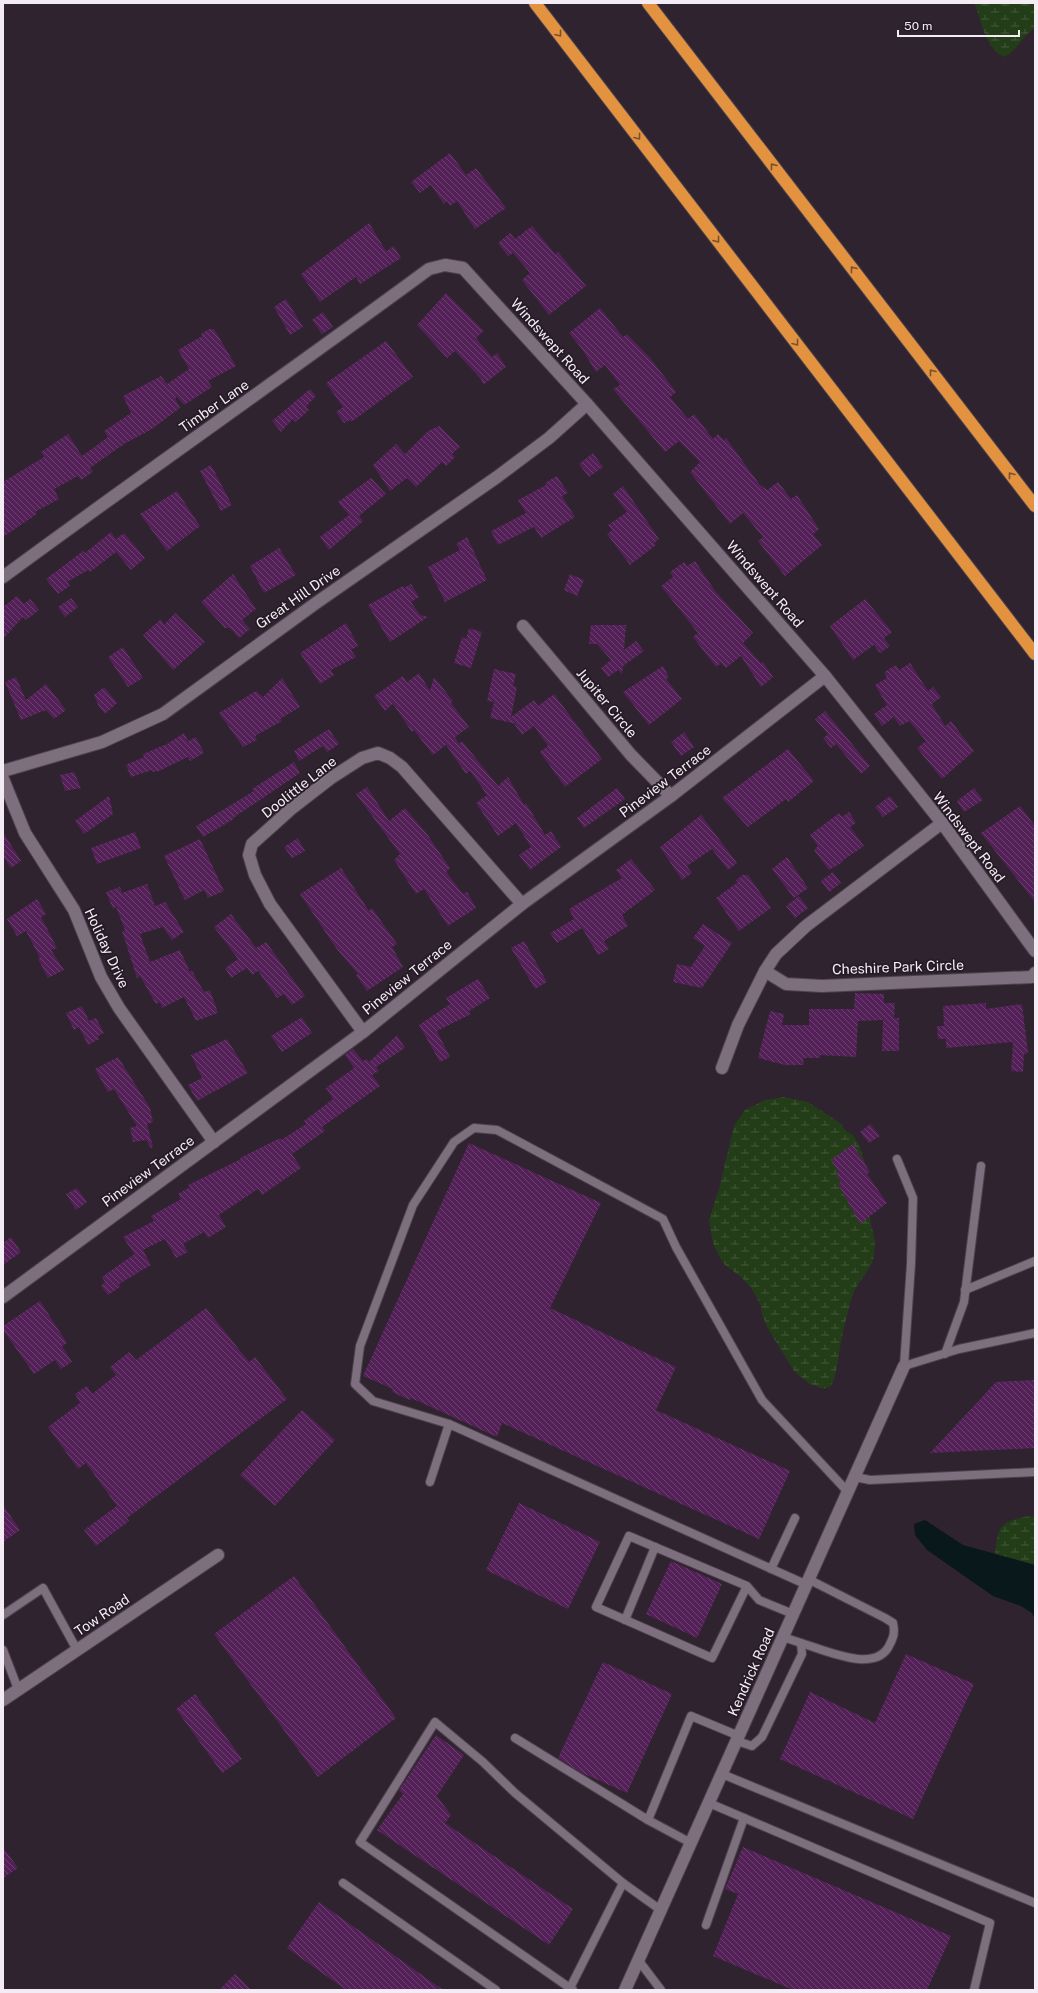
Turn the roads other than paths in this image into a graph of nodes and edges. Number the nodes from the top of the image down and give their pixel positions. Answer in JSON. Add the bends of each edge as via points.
{"nodes":[{"id":1,"x":535,"y":3,"type":"edge"},
{"id":2,"x":648,"y":3,"type":"edge"},
{"id":3,"x":445,"y":265,"type":"joint"},
{"id":4,"x":587,"y":404,"type":"junction"},
{"id":5,"x":1035,"y":506,"type":"edge"},
{"id":6,"x":3,"y":577,"type":"edge"},
{"id":7,"x":523,"y":626,"type":"dead end"},
{"id":8,"x":1035,"y":654,"type":"edge"},
{"id":9,"x":825,"y":676,"type":"junction"},
{"id":10,"x":3,"y":771,"type":"edge"},
{"id":11,"x":3,"y":779,"type":"edge"},
{"id":12,"x":671,"y":796,"type":"junction"},
{"id":13,"x":942,"y":823,"type":"junction"},
{"id":14,"x":522,"y":904,"type":"junction"},
{"id":15,"x":1035,"y":951,"type":"edge"},
{"id":16,"x":765,"y":971,"type":"junction"},
{"id":17,"x":1035,"y":973,"type":"edge"},
{"id":18,"x":363,"y":1032,"type":"junction"},
{"id":19,"x":722,"y":1068,"type":"dead end"},
{"id":20,"x":214,"y":1142,"type":"junction"},
{"id":21,"x":897,"y":1159,"type":"dead end"},
{"id":22,"x":981,"y":1166,"type":"dead end"},
{"id":23,"x":1035,"y":1261,"type":"edge"},
{"id":24,"x":965,"y":1290,"type":"junction"},
{"id":25,"x":3,"y":1296,"type":"edge"},
{"id":26,"x":1035,"y":1334,"type":"edge"},
{"id":27,"x":945,"y":1354,"type":"junction"},
{"id":28,"x":904,"y":1366,"type":"junction"},
{"id":29,"x":449,"y":1424,"type":"junction"},
{"id":30,"x":1035,"y":1472,"type":"edge"},
{"id":31,"x":855,"y":1476,"type":"junction"},
{"id":32,"x":430,"y":1482,"type":"dead end"},
{"id":33,"x":848,"y":1492,"type":"junction"},
{"id":34,"x":796,"y":1518,"type":"dead end"},
{"id":35,"x":655,"y":1547,"type":"junction"},
{"id":36,"x":218,"y":1555,"type":"dead end"},
{"id":37,"x":771,"y":1569,"type":"junction"},
{"id":38,"x":806,"y":1581,"type":"junction"},
{"id":39,"x":747,"y":1586,"type":"junction"},
{"id":40,"x":793,"y":1614,"type":"junction"},
{"id":41,"x":3,"y":1615,"type":"edge"},
{"id":42,"x":625,"y":1620,"type":"junction"},
{"id":43,"x":783,"y":1637,"type":"junction"},
{"id":44,"x":801,"y":1643,"type":"junction"},
{"id":45,"x":3,"y":1650,"type":"edge"},
{"id":46,"x":77,"y":1650,"type":"junction"},
{"id":47,"x":18,"y":1690,"type":"junction"},
{"id":48,"x":3,"y":1700,"type":"edge"},
{"id":49,"x":515,"y":1738,"type":"dead end"},
{"id":50,"x":738,"y":1739,"type":"junction"},
{"id":51,"x":722,"y":1774,"type":"junction"},
{"id":52,"x":709,"y":1803,"type":"junction"},
{"id":53,"x":744,"y":1818,"type":"junction"},
{"id":54,"x":648,"y":1820,"type":"junction"},
{"id":55,"x":691,"y":1843,"type":"junction"},
{"id":56,"x":343,"y":1883,"type":"dead end"},
{"id":57,"x":623,"y":1883,"type":"junction"},
{"id":58,"x":1035,"y":1903,"type":"edge"},
{"id":59,"x":662,"y":1910,"type":"junction"},
{"id":60,"x":706,"y":1924,"type":"dead end"},
{"id":61,"x":639,"y":1961,"type":"junction"},
{"id":62,"x":571,"y":1989,"type":"edge"},
{"id":63,"x":496,"y":1990,"type":"edge"},
{"id":64,"x":625,"y":1990,"type":"edge"},
{"id":65,"x":661,"y":1990,"type":"edge"},
{"id":66,"x":974,"y":1990,"type":"edge"}],
"edges":[{"from":1,"to":8,"type":"highway","one_way":true},
{"from":5,"to":2,"type":"highway","one_way":true},
{"from":3,"to":4,"type":"street","name":"Windswept Road","via":[[463,268]]},
{"from":3,"to":6,"type":"street","name":"Timber Lane","via":[[429,269]]},
{"from":4,"to":9,"type":"street","name":"Windswept Road"},
{"from":4,"to":10,"type":"street","name":"Great Hill Drive","via":[[549,438],[497,477],[163,714],[102,742]]},
{"from":7,"to":12,"type":"street","name":"Jupiter Circle","via":[[631,755]]},
{"from":9,"to":12,"type":"street","name":"Pineview Terrace"},
{"from":9,"to":13,"type":"street","name":"Windswept Road"},
{"from":11,"to":20,"type":"street","name":"Holiday Drive","via":[[25,833],[74,910],[101,977],[119,1008]]},
{"from":12,"to":14,"type":"street","name":"Pineview Terrace"},
{"from":13,"to":15,"type":"street","name":"Windswept Road"},
{"from":13,"to":16,"type":"street","via":[[806,926],[776,954]]},
{"from":14,"to":18,"type":"street","name":"Pineview Terrace"},
{"from":14,"to":18,"type":"street","name":"Doolittle Lane","via":[[402,767],[378,753],[355,762],[291,809],[252,844],[249,855],[255,875],[270,904]]},
{"from":16,"to":17,"type":"street","name":"Cheshire Park Circle","via":[[786,984],[822,986],[1032,977]]},
{"from":16,"to":19,"type":"street","via":[[738,1025]]},
{"from":18,"to":20,"type":"street","name":"Pineview Terrace"},
{"from":20,"to":25,"type":"street","name":"Pineview Terrace"},
{"from":21,"to":28,"type":"lane","via":[[913,1198]]},
{"from":22,"to":24,"type":"lane"},
{"from":23,"to":24,"type":"lane"},
{"from":24,"to":27,"type":"lane","via":[[964,1302]]},
{"from":26,"to":27,"type":"lane"},
{"from":27,"to":28,"type":"lane"},
{"from":28,"to":31,"type":"street","name":"Kendrick Road"},
{"from":29,"to":32,"type":"lane"},
{"from":29,"to":33,"type":"lane","via":[[373,1401],[355,1384],[360,1346],[413,1205],[454,1142],[474,1128],[497,1130],[663,1219],[676,1247],[762,1400]]},
{"from":29,"to":37,"type":"lane"},
{"from":30,"to":31,"type":"lane","via":[[870,1480]]},
{"from":31,"to":33,"type":"street","name":"Kendrick Road"},
{"from":33,"to":38,"type":"street","name":"Kendrick Road"},
{"from":34,"to":37,"type":"lane"},
{"from":35,"to":39,"type":"lane"},
{"from":35,"to":42,"type":"lane"},
{"from":35,"to":42,"type":"lane","via":[[629,1536],[596,1607]]},
{"from":36,"to":46,"type":"street","name":"Tow Road"},
{"from":37,"to":38,"type":"lane"},
{"from":38,"to":40,"type":"street","name":"Kendrick Road"},
{"from":38,"to":44,"type":"lane","via":[[885,1618],[893,1623],[895,1631],[888,1649],[871,1660],[854,1659]]},
{"from":39,"to":40,"type":"lane","via":[[759,1600]]},
{"from":39,"to":42,"type":"lane","via":[[712,1658]]},
{"from":40,"to":43,"type":"street","name":"Kendrick Road"},
{"from":41,"to":46,"type":"lane","via":[[44,1588]]},
{"from":43,"to":44,"type":"lane"},
{"from":43,"to":50,"type":"street","name":"Kendrick Road"},
{"from":44,"to":50,"type":"lane","via":[[802,1654],[762,1737],[752,1746]]},
{"from":45,"to":47,"type":"lane"},
{"from":46,"to":47,"type":"street","name":"Tow Road"},
{"from":47,"to":48,"type":"street","name":"Tow Road"},
{"from":49,"to":54,"type":"lane"},
{"from":50,"to":51,"type":"street","name":"Kendrick Road"},
{"from":50,"to":54,"type":"lane","via":[[691,1716]]},
{"from":51,"to":52,"type":"street","name":"Kendrick Road"},
{"from":51,"to":58,"type":"lane"},
{"from":52,"to":53,"type":"lane"},
{"from":52,"to":55,"type":"street","name":"Kendrick Road"},
{"from":53,"to":60,"type":"lane"},
{"from":53,"to":66,"type":"lane","via":[[990,1923]]},
{"from":54,"to":55,"type":"lane"},
{"from":55,"to":59,"type":"street","name":"Kendrick Road"},
{"from":56,"to":63,"type":"lane"},
{"from":57,"to":59,"type":"lane"},
{"from":57,"to":62,"type":"lane"},
{"from":57,"to":62,"type":"lane","via":[[435,1722],[360,1842]]},
{"from":59,"to":61,"type":"street","name":"Kendrick Road"},
{"from":61,"to":64,"type":"street","name":"Kendrick Road"},
{"from":61,"to":65,"type":"lane"}]}
